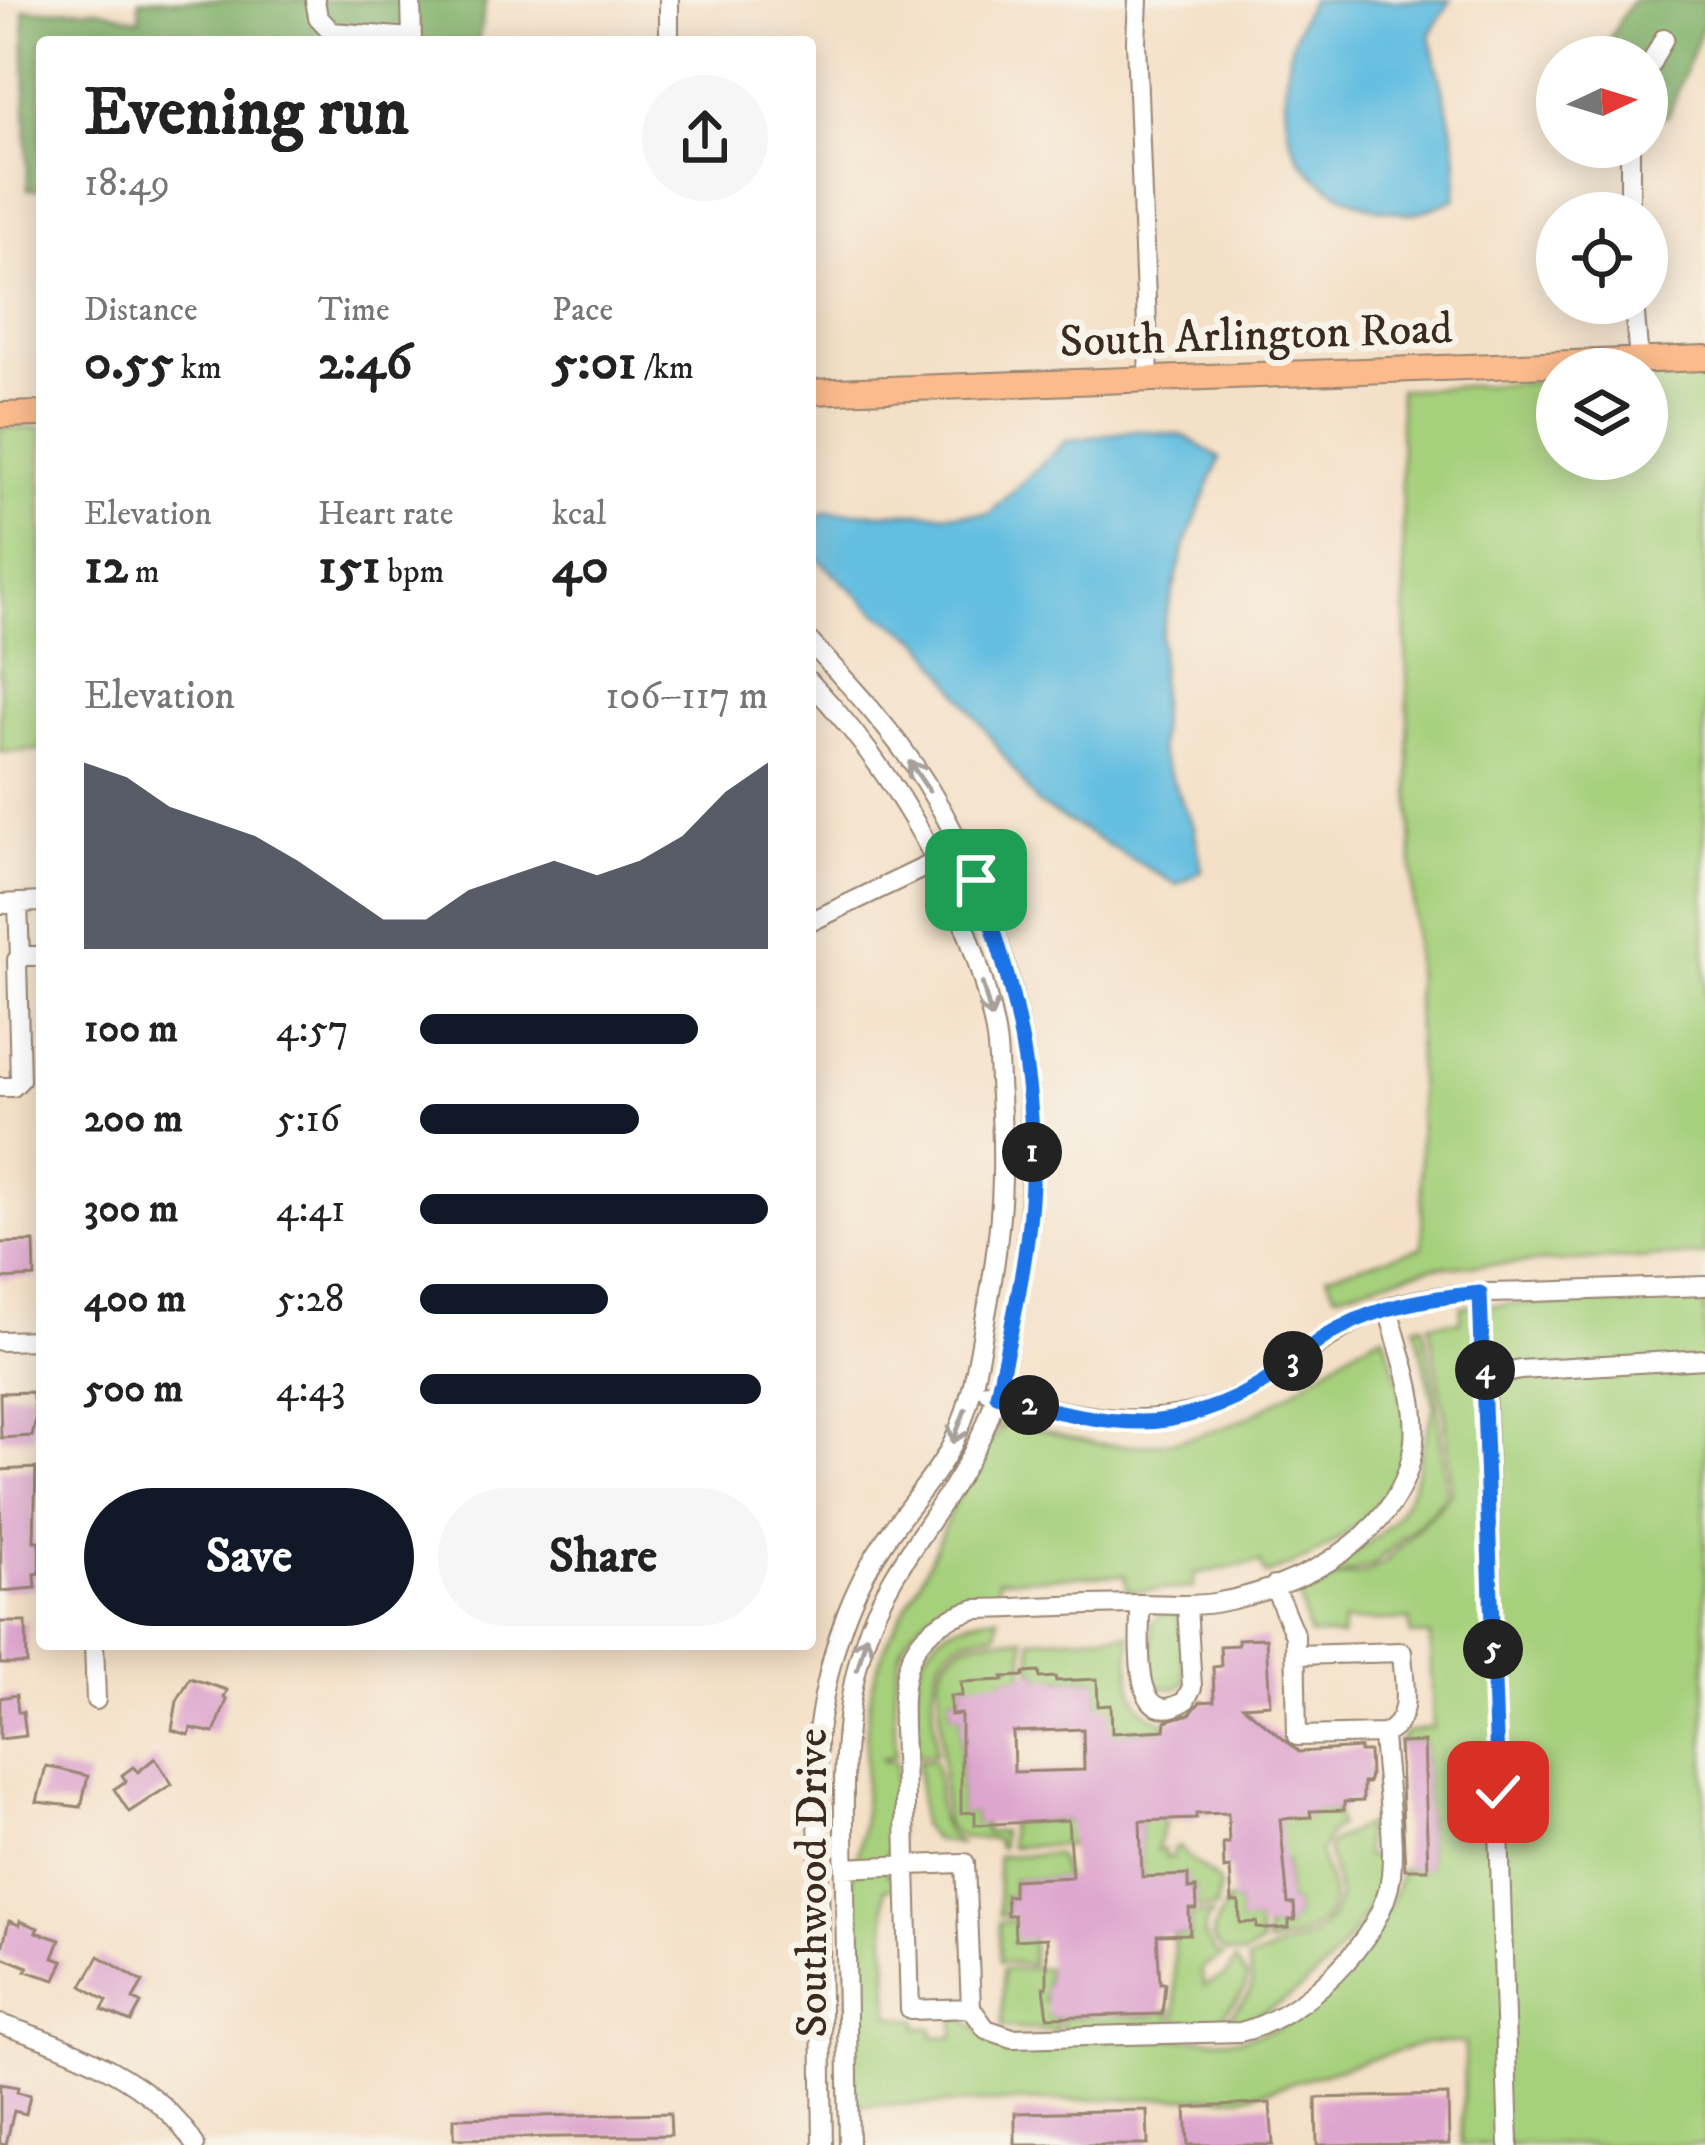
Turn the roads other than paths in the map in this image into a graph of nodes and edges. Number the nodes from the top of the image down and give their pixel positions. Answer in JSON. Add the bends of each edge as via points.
{"nodes":[{"id":1,"x":315,"y":0,"type":"edge"},
{"id":2,"x":411,"y":0,"type":"edge"},
{"id":3,"x":669,"y":0,"type":"edge"},
{"id":4,"x":1138,"y":0,"type":"edge"},
{"id":5,"x":372,"y":36,"type":"edge"},
{"id":6,"x":412,"y":36,"type":"edge"},
{"id":7,"x":669,"y":36,"type":"edge"},
{"id":8,"x":1705,"y":358,"type":"edge"},
{"id":9,"x":1668,"y":360,"type":"edge"},
{"id":10,"x":1536,"y":365,"type":"edge"},
{"id":11,"x":1149,"y":378,"type":"junction"},
{"id":12,"x":816,"y":392,"type":"edge"},
{"id":13,"x":36,"y":414,"type":"edge"},
{"id":14,"x":0,"y":415,"type":"edge"},
{"id":15,"x":816,"y":648,"type":"edge"},
{"id":16,"x":816,"y":689,"type":"edge"},
{"id":17,"x":962,"y":849,"type":"junction"},
{"id":18,"x":936,"y":862,"type":"junction"},
{"id":19,"x":9,"y":904,"type":"edge"},
{"id":20,"x":816,"y":919,"type":"edge"},
{"id":21,"x":36,"y":956,"type":"edge"},
{"id":22,"x":20,"y":957,"type":"junction"},
{"id":23,"x":20,"y":1080,"type":"junction"},
{"id":24,"x":36,"y":1080,"type":"edge"},
{"id":25,"x":0,"y":1087,"type":"edge"},
{"id":26,"x":1705,"y":1286,"type":"edge"},
{"id":27,"x":1480,"y":1293,"type":"junction"},
{"id":28,"x":1388,"y":1308,"type":"junction"},
{"id":29,"x":36,"y":1340,"type":"edge"},
{"id":30,"x":0,"y":1341,"type":"edge"},
{"id":31,"x":1705,"y":1359,"type":"edge"},
{"id":32,"x":1485,"y":1386,"type":"junction"},
{"id":33,"x":973,"y":1388,"type":"junction"},
{"id":34,"x":997,"y":1395,"type":"junction"},
{"id":35,"x":1274,"y":1586,"type":"junction"},
{"id":36,"x":1140,"y":1604,"type":"junction"},
{"id":37,"x":1187,"y":1606,"type":"junction"},
{"id":38,"x":94,"y":1650,"type":"edge"},
{"id":39,"x":1296,"y":1655,"type":"junction"},
{"id":40,"x":96,"y":1700,"type":"dead end"},
{"id":41,"x":1383,"y":1734,"type":"junction"},
{"id":42,"x":906,"y":1865,"type":"junction"},
{"id":43,"x":845,"y":1868,"type":"junction"},
{"id":44,"x":971,"y":2008,"type":"junction"},
{"id":45,"x":0,"y":2024,"type":"edge"},
{"id":46,"x":195,"y":2145,"type":"edge"},
{"id":47,"x":823,"y":2145,"type":"edge"},
{"id":48,"x":849,"y":2145,"type":"edge"},
{"id":49,"x":1509,"y":2145,"type":"edge"}],
"edges":[{"from":1,"to":5,"type":"street","via":[[332,32]]},
{"from":2,"to":6,"type":"street"},
{"from":3,"to":7,"type":"street"},
{"from":4,"to":11,"type":"street"},
{"from":8,"to":9,"type":"main road","name":"South Arlington Road"},
{"from":10,"to":11,"type":"main road","name":"South Arlington Road"},
{"from":11,"to":12,"type":"main road","name":"South Arlington Road"},
{"from":13,"to":14,"type":"main road"},
{"from":17,"to":15,"type":"street","name":"Southwood Drive","one_way":true,"via":[[900,748]]},
{"from":16,"to":18,"type":"street","name":"Southwood Drive","via":[[898,791]]},
{"from":17,"to":18,"type":"street"},
{"from":17,"to":34,"type":"street","name":"Southwood Drive","via":[[1015,998],[1030,1108],[1030,1217]]},
{"from":18,"to":20,"type":"street"},
{"from":18,"to":33,"type":"street","name":"Southwood Drive","one_way":true,"via":[[980,974],[997,1054],[1005,1167]]},
{"from":19,"to":22,"type":"street"},
{"from":21,"to":22,"type":"street"},
{"from":22,"to":23,"type":"street"},
{"from":23,"to":24,"type":"street"},
{"from":23,"to":25,"type":"street"},
{"from":26,"to":27,"type":"street"},
{"from":27,"to":28,"type":"street"},
{"from":27,"to":32,"type":"street"},
{"from":28,"to":34,"type":"street","via":[[1337,1329],[1263,1384],[1178,1417],[1101,1418]]},
{"from":28,"to":35,"type":"street","via":[[1414,1412],[1407,1472],[1367,1535]]},
{"from":29,"to":30,"type":"street"},
{"from":31,"to":32,"type":"street","via":[[1520,1370]]},
{"from":32,"to":49,"type":"street"},
{"from":33,"to":34,"type":"street"},
{"from":33,"to":47,"type":"street","name":"Southwood Drive","one_way":true,"via":[[952,1444],[856,1590],[826,1679],[817,1738]]},
{"from":43,"to":34,"type":"street","name":"Southwood Drive","one_way":true,"via":[[845,1733],[865,1639],[888,1585],[963,1474]]},
{"from":35,"to":37,"type":"street"},
{"from":35,"to":39,"type":"street"},
{"from":36,"to":37,"type":"street"},
{"from":36,"to":37,"type":"street","via":[[1143,1690],[1165,1708],[1185,1701],[1192,1687]]},
{"from":36,"to":42,"type":"street","via":[[976,1609],[923,1637],[902,1678]]},
{"from":38,"to":40,"type":"street"},
{"from":39,"to":41,"type":"street","via":[[1297,1736]]},
{"from":39,"to":41,"type":"street","via":[[1402,1652],[1404,1714]]},
{"from":41,"to":44,"type":"street","via":[[1391,1874],[1384,1900],[1348,1957],[1300,2004],[1240,2032],[1035,2038],[994,2034]]},
{"from":42,"to":43,"type":"street"},
{"from":42,"to":44,"type":"street","via":[[965,1863]]},
{"from":42,"to":44,"type":"street","via":[[910,2010]]},
{"from":43,"to":48,"type":"street","name":"Southwood Drive"},
{"from":45,"to":46,"type":"street","via":[[140,2090]]}]}
